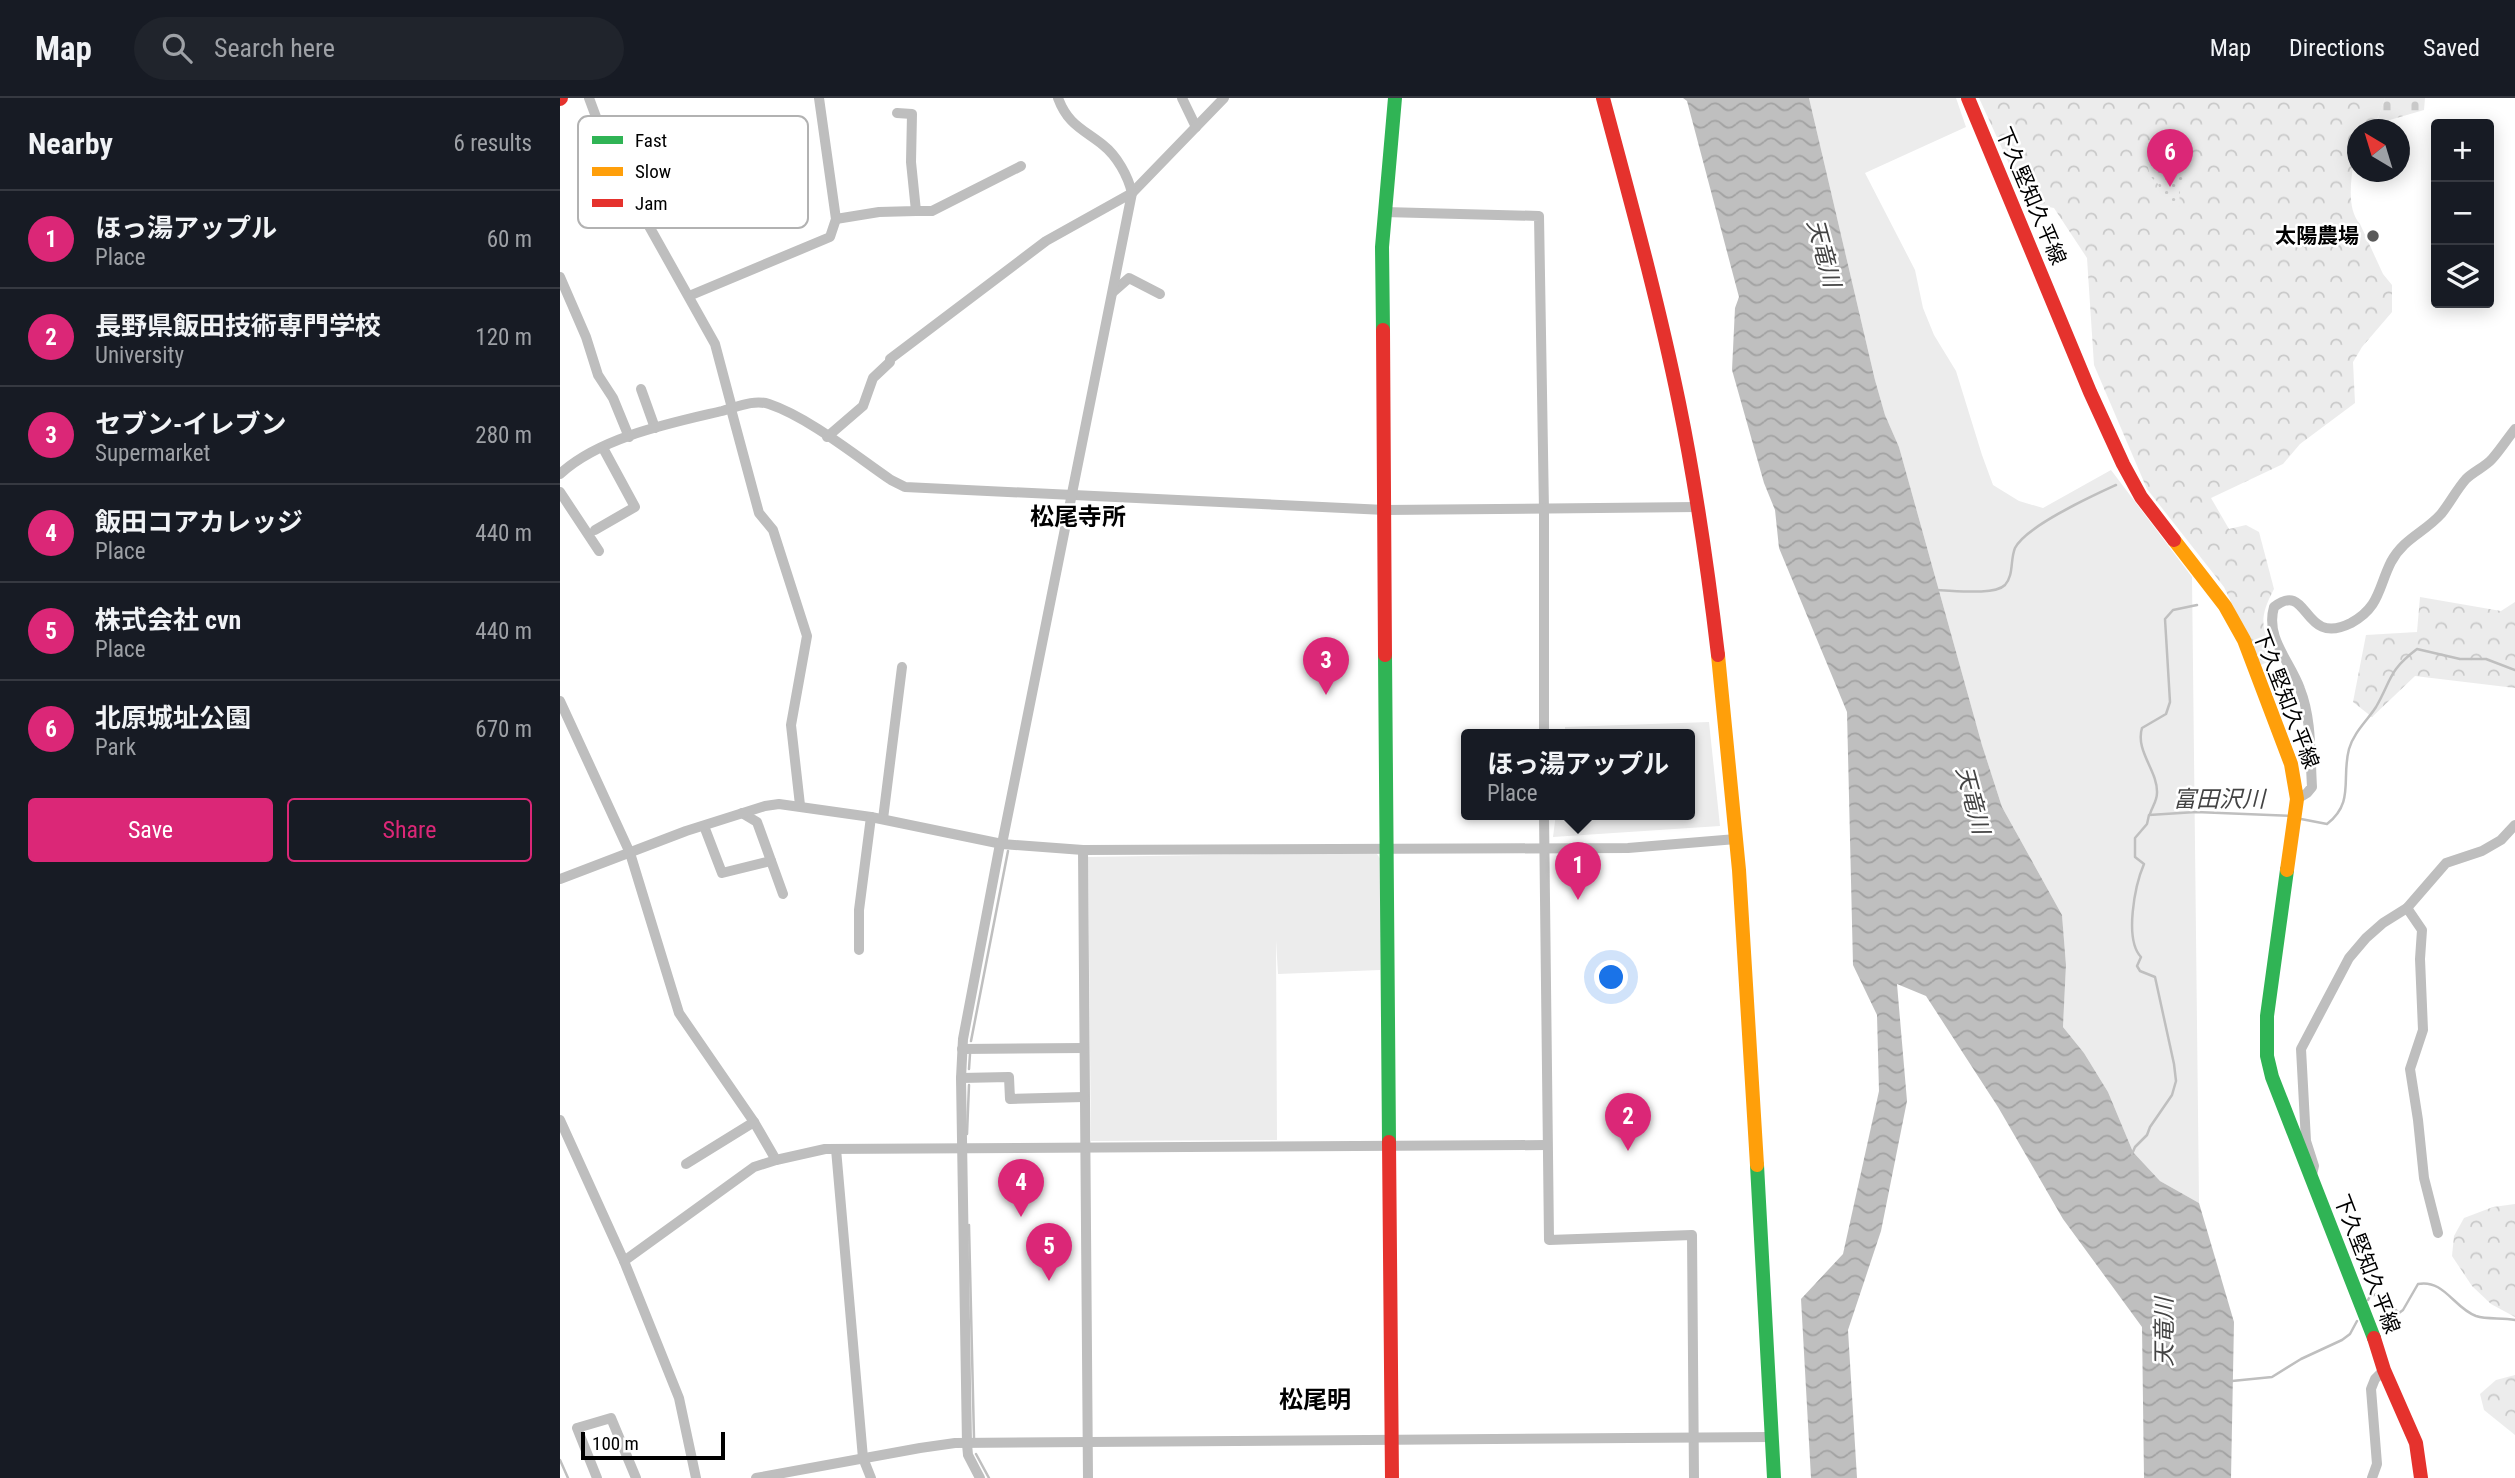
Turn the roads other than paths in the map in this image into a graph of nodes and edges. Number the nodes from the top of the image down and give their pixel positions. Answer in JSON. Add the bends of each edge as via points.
{"nodes":[{"id":1,"x":589,"y":98,"type":"edge"},
{"id":2,"x":819,"y":98,"type":"edge"},
{"id":3,"x":1058,"y":98,"type":"edge"},
{"id":4,"x":1182,"y":98,"type":"edge"},
{"id":5,"x":1224,"y":98,"type":"edge"},
{"id":6,"x":1395,"y":98,"type":"edge"},
{"id":7,"x":1604,"y":98,"type":"edge"},
{"id":8,"x":1968,"y":98,"type":"edge"},
{"id":9,"x":897,"y":113,"type":"dead end"},
{"id":10,"x":596,"y":116,"type":"edge"},
{"id":11,"x":1196,"y":127,"type":"junction"},
{"id":12,"x":1021,"y":166,"type":"dead end"},
{"id":13,"x":1132,"y":193,"type":"junction"},
{"id":14,"x":916,"y":211,"type":"junction"},
{"id":15,"x":1384,"y":212,"type":"junction"},
{"id":16,"x":836,"y":219,"type":"junction"},
{"id":17,"x":650,"y":228,"type":"edge"},
{"id":18,"x":560,"y":277,"type":"edge"},
{"id":19,"x":1113,"y":292,"type":"junction"},
{"id":20,"x":1160,"y":294,"type":"dead end"},
{"id":21,"x":688,"y":296,"type":"junction"},
{"id":22,"x":641,"y":389,"type":"dead end"},
{"id":23,"x":731,"y":408,"type":"junction"},
{"id":24,"x":655,"y":428,"type":"junction"},
{"id":25,"x":2515,"y":429,"type":"edge"},
{"id":26,"x":629,"y":437,"type":"junction"},
{"id":27,"x":827,"y":437,"type":"junction"},
{"id":28,"x":603,"y":448,"type":"junction"},
{"id":29,"x":560,"y":474,"type":"edge"},
{"id":30,"x":560,"y":492,"type":"edge"},
{"id":31,"x":1073,"y":494,"type":"junction"},
{"id":32,"x":1698,"y":507,"type":"junction"},
{"id":33,"x":1385,"y":510,"type":"junction"},
{"id":34,"x":1544,"y":510,"type":"junction"},
{"id":35,"x":595,"y":530,"type":"dead end"},
{"id":36,"x":599,"y":551,"type":"dead end"},
{"id":37,"x":902,"y":667,"type":"dead end"},
{"id":38,"x":560,"y":701,"type":"edge"},
{"id":39,"x":1544,"y":729,"type":"edge"},
{"id":40,"x":2296,"y":804,"type":"junction"},
{"id":41,"x":800,"y":805,"type":"junction"},
{"id":42,"x":742,"y":813,"type":"junction"},
{"id":43,"x":871,"y":817,"type":"junction"},
{"id":44,"x":883,"y":819,"type":"junction"},
{"id":45,"x":1544,"y":820,"type":"edge"},
{"id":46,"x":704,"y":825,"type":"junction"},
{"id":47,"x":2515,"y":825,"type":"edge"},
{"id":48,"x":1736,"y":839,"type":"junction"},
{"id":49,"x":1001,"y":844,"type":"junction"},
{"id":50,"x":1387,"y":848,"type":"junction"},
{"id":51,"x":1544,"y":848,"type":"junction"},
{"id":52,"x":1083,"y":850,"type":"junction"},
{"id":53,"x":630,"y":853,"type":"junction"},
{"id":54,"x":771,"y":860,"type":"junction"},
{"id":55,"x":560,"y":879,"type":"edge"},
{"id":56,"x":783,"y":894,"type":"dead end"},
{"id":57,"x":2407,"y":908,"type":"junction"},
{"id":58,"x":859,"y":950,"type":"dead end"},
{"id":59,"x":1084,"y":1048,"type":"junction"},
{"id":60,"x":962,"y":1049,"type":"junction"},
{"id":61,"x":961,"y":1078,"type":"junction"},
{"id":62,"x":1084,"y":1097,"type":"junction"},
{"id":63,"x":560,"y":1120,"type":"edge"},
{"id":64,"x":754,"y":1122,"type":"junction"},
{"id":65,"x":1547,"y":1145,"type":"junction"},
{"id":66,"x":1389,"y":1146,"type":"junction"},
{"id":67,"x":1085,"y":1147,"type":"junction"},
{"id":68,"x":965,"y":1148,"type":"junction"},
{"id":69,"x":836,"y":1149,"type":"junction"},
{"id":70,"x":776,"y":1160,"type":"junction"},
{"id":71,"x":686,"y":1164,"type":"dead end"},
{"id":72,"x":2311,"y":1179,"type":"junction"},
{"id":73,"x":2438,"y":1233,"type":"dead end"},
{"id":74,"x":624,"y":1261,"type":"junction"},
{"id":75,"x":2384,"y":1370,"type":"junction"},
{"id":76,"x":1772,"y":1437,"type":"junction"},
{"id":77,"x":1693,"y":1439,"type":"junction"},
{"id":78,"x":1392,"y":1440,"type":"junction"},
{"id":79,"x":1088,"y":1443,"type":"junction"},
{"id":80,"x":967,"y":1444,"type":"junction"},
{"id":81,"x":863,"y":1458,"type":"junction"},
{"id":82,"x":597,"y":1478,"type":"edge"},
{"id":83,"x":636,"y":1478,"type":"edge"},
{"id":84,"x":696,"y":1478,"type":"edge"},
{"id":85,"x":756,"y":1478,"type":"edge"},
{"id":86,"x":871,"y":1478,"type":"edge"},
{"id":87,"x":980,"y":1478,"type":"edge"},
{"id":88,"x":1088,"y":1478,"type":"edge"},
{"id":89,"x":1392,"y":1478,"type":"edge"},
{"id":90,"x":1693,"y":1478,"type":"edge"},
{"id":91,"x":1774,"y":1478,"type":"edge"},
{"id":92,"x":2372,"y":1478,"type":"edge"},
{"id":93,"x":2421,"y":1478,"type":"edge"}],
"edges":[{"from":1,"to":10,"type":"street"},
{"from":2,"to":16,"type":"street"},
{"from":3,"to":13,"type":"street","via":[[1076,127],[1115,157]]},
{"from":4,"to":11,"type":"street"},
{"from":5,"to":11,"type":"street"},
{"from":6,"to":15,"type":"street"},
{"from":7,"to":32,"type":"street","via":[[1668,350]]},
{"from":8,"to":40,"type":"street","name":"下久堅知久平線","via":[[2123,464],[2141,497],[2225,606],[2244,640],[2291,764]]},
{"from":9,"to":14,"type":"street","via":[[912,114]]},
{"from":11,"to":13,"type":"street"},
{"from":12,"to":14,"type":"street","via":[[932,211]]},
{"from":13,"to":19,"type":"street"},
{"from":13,"to":27,"type":"street","via":[[1046,241],[890,359],[873,378],[863,406]]},
{"from":14,"to":16,"type":"street"},
{"from":15,"to":33,"type":"street"},
{"from":15,"to":34,"type":"street","via":[[1539,216]]},
{"from":16,"to":21,"type":"street","via":[[830,237]]},
{"from":17,"to":21,"type":"street"},
{"from":18,"to":26,"type":"street","via":[[598,375]]},
{"from":19,"to":20,"type":"street","via":[[1129,278]]},
{"from":19,"to":31,"type":"street"},
{"from":21,"to":23,"type":"street","via":[[715,344]]},
{"from":22,"to":24,"type":"street"},
{"from":23,"to":24,"type":"street"},
{"from":23,"to":27,"type":"street","via":[[768,404]]},
{"from":23,"to":41,"type":"street","via":[[760,513],[773,530],[807,636],[791,725]]},
{"from":24,"to":26,"type":"street"},
{"from":25,"to":40,"type":"street","via":[[2491,461],[2467,478],[2441,514],[2403,544],[2370,611],[2335,629],[2325,629],[2297,602],[2274,607],[2271,628],[2301,689],[2307,712],[2312,788]]},
{"from":26,"to":28,"type":"street"},
{"from":27,"to":31,"type":"street","via":[[905,487]]},
{"from":28,"to":29,"type":"street"},
{"from":28,"to":35,"type":"street","via":[[635,506]]},
{"from":30,"to":36,"type":"street"},
{"from":31,"to":33,"type":"street"},
{"from":31,"to":49,"type":"street"},
{"from":32,"to":34,"type":"street"},
{"from":32,"to":48,"type":"street","via":[[1730,749]]},
{"from":33,"to":34,"type":"street"},
{"from":33,"to":50,"type":"street"},
{"from":34,"to":39,"type":"street"},
{"from":37,"to":44,"type":"street"},
{"from":38,"to":53,"type":"street"},
{"from":40,"to":72,"type":"street","name":"下久堅知久平線","via":[[2266,1044],[2272,1077]]},
{"from":41,"to":42,"type":"street","via":[[779,804]]},
{"from":41,"to":43,"type":"street"},
{"from":42,"to":46,"type":"street"},
{"from":42,"to":54,"type":"street","via":[[757,822]]},
{"from":43,"to":44,"type":"street"},
{"from":43,"to":58,"type":"street","via":[[859,910]]},
{"from":44,"to":49,"type":"street"},
{"from":45,"to":51,"type":"street"},
{"from":46,"to":53,"type":"street"},
{"from":46,"to":54,"type":"street","via":[[722,873]]},
{"from":47,"to":57,"type":"street","via":[[2501,840],[2446,863]]},
{"from":48,"to":51,"type":"street","via":[[1628,848]]},
{"from":48,"to":76,"type":"street"},
{"from":49,"to":52,"type":"street"},
{"from":49,"to":60,"type":"street"},
{"from":50,"to":51,"type":"street"},
{"from":50,"to":52,"type":"street"},
{"from":50,"to":66,"type":"street"},
{"from":51,"to":65,"type":"street"},
{"from":52,"to":59,"type":"street"},
{"from":53,"to":55,"type":"street"},
{"from":53,"to":64,"type":"street","via":[[679,1013]]},
{"from":54,"to":56,"type":"street"},
{"from":57,"to":72,"type":"street","via":[[2383,923],[2349,958],[2301,1049],[2306,1141],[2314,1166]]},
{"from":57,"to":73,"type":"street","via":[[2422,930],[2423,1030],[2410,1069],[2424,1178]]},
{"from":59,"to":60,"type":"street"},
{"from":59,"to":62,"type":"street"},
{"from":60,"to":61,"type":"street"},
{"from":61,"to":62,"type":"street","via":[[1009,1077],[1010,1099]]},
{"from":61,"to":68,"type":"street"},
{"from":62,"to":67,"type":"street"},
{"from":63,"to":74,"type":"street"},
{"from":64,"to":70,"type":"street"},
{"from":64,"to":71,"type":"street"},
{"from":65,"to":66,"type":"street"},
{"from":65,"to":77,"type":"street","via":[[1549,1240],[1692,1235]]},
{"from":66,"to":67,"type":"street"},
{"from":66,"to":78,"type":"street"},
{"from":67,"to":68,"type":"street"},
{"from":67,"to":79,"type":"street"},
{"from":68,"to":69,"type":"street"},
{"from":68,"to":80,"type":"street"},
{"from":69,"to":70,"type":"street"},
{"from":69,"to":81,"type":"street"},
{"from":70,"to":74,"type":"street","via":[[754,1167]]},
{"from":72,"to":75,"type":"street","name":"下久堅知久平線","via":[[2369,1320]]},
{"from":74,"to":84,"type":"street","via":[[679,1398]]},
{"from":75,"to":92,"type":"street","via":[[2371,1389],[2377,1464]]},
{"from":75,"to":93,"type":"street","name":"下久堅知久平線","via":[[2416,1443]]},
{"from":76,"to":77,"type":"street"},
{"from":76,"to":91,"type":"street"},
{"from":77,"to":78,"type":"street"},
{"from":77,"to":90,"type":"street"},
{"from":78,"to":79,"type":"street"},
{"from":78,"to":89,"type":"street"},
{"from":79,"to":80,"type":"street"},
{"from":79,"to":88,"type":"street"},
{"from":80,"to":81,"type":"street"},
{"from":80,"to":87,"type":"street"},
{"from":81,"to":85,"type":"street"},
{"from":81,"to":86,"type":"street"},
{"from":82,"to":83,"type":"street","via":[[577,1428],[611,1418]]}]}
